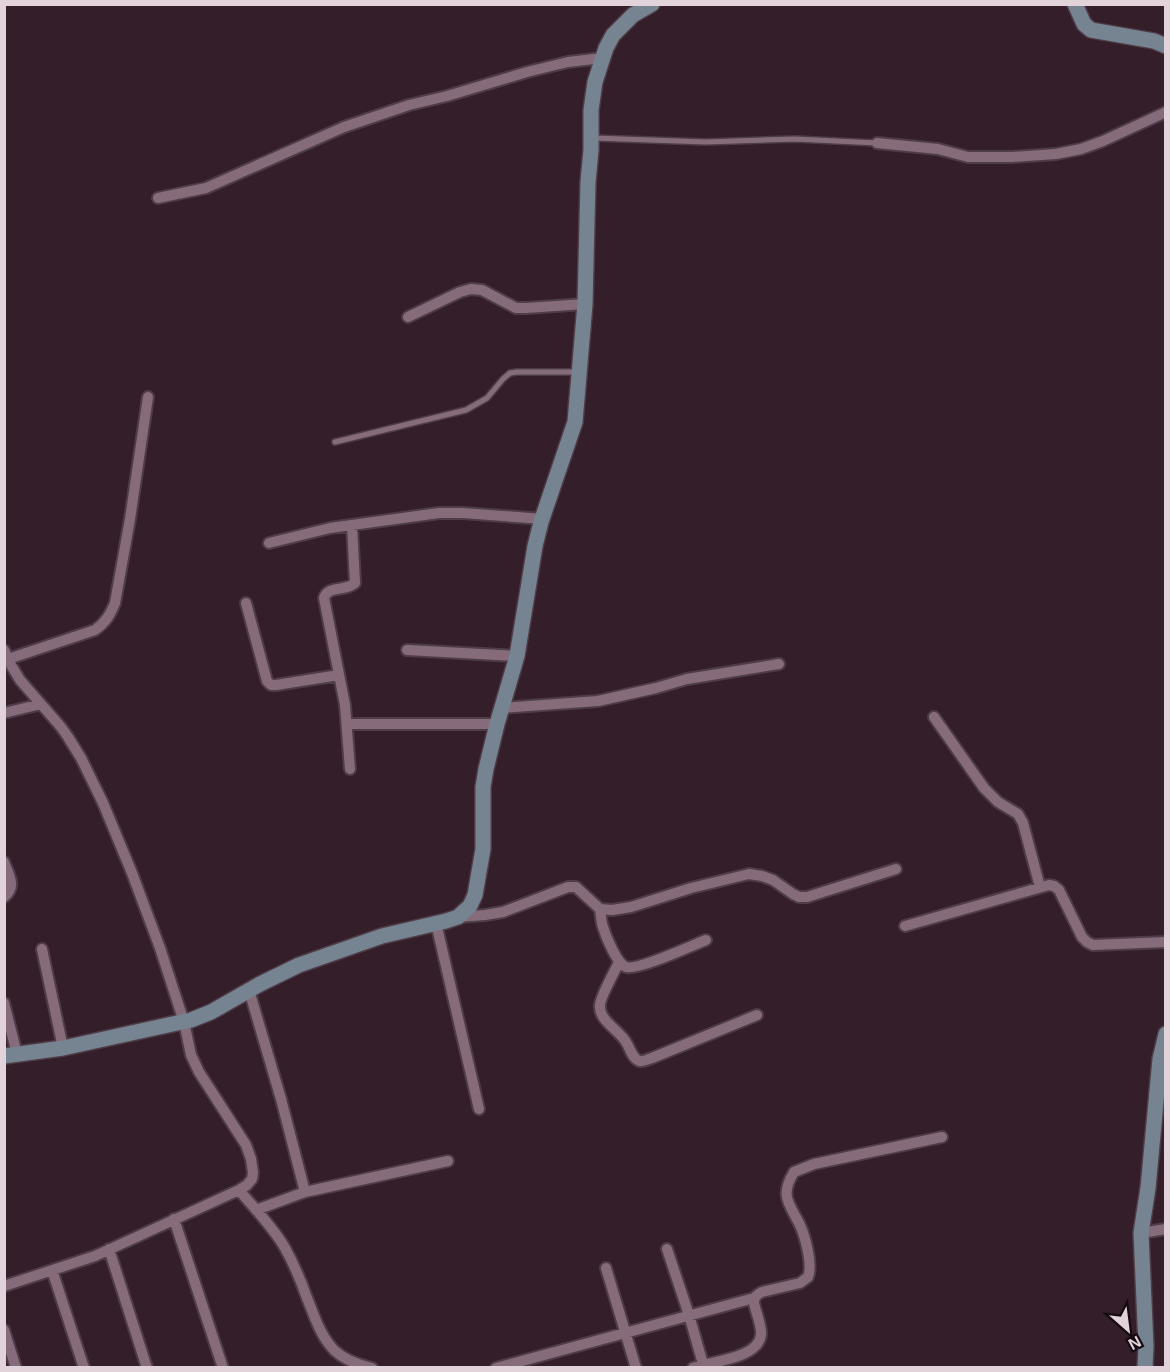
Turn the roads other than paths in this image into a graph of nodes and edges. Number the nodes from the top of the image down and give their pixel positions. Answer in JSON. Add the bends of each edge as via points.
{"nodes":[{"id":1,"x":652,"y":4,"type":"edge"},
{"id":2,"x":1075,"y":4,"type":"edge"},
{"id":3,"x":633,"y":10,"type":"edge"},
{"id":4,"x":1166,"y":46,"type":"edge"},
{"id":5,"x":607,"y":47,"type":"junction"},
{"id":6,"x":1166,"y":112,"type":"edge"},
{"id":7,"x":877,"y":143,"type":"joint"},
{"id":8,"x":590,"y":150,"type":"junction"},
{"id":9,"x":158,"y":198,"type":"dead end"},
{"id":10,"x":585,"y":304,"type":"junction"},
{"id":11,"x":408,"y":317,"type":"dead end"},
{"id":12,"x":579,"y":372,"type":"junction"},
{"id":13,"x":148,"y":397,"type":"dead end"},
{"id":14,"x":335,"y":442,"type":"dead end"},
{"id":15,"x":543,"y":519,"type":"junction"},
{"id":16,"x":352,"y":525,"type":"junction"},
{"id":17,"x":269,"y":543,"type":"dead end"},
{"id":18,"x":246,"y":603,"type":"dead end"},
{"id":19,"x":407,"y":650,"type":"dead end"},
{"id":20,"x":6,"y":655,"type":"edge"},
{"id":21,"x":517,"y":656,"type":"junction"},
{"id":22,"x":778,"y":664,"type":"dead end"},
{"id":23,"x":339,"y":675,"type":"junction"},
{"id":24,"x":41,"y":704,"type":"junction"},
{"id":25,"x":502,"y":708,"type":"junction"},
{"id":26,"x":4,"y":713,"type":"edge"},
{"id":27,"x":934,"y":717,"type":"dead end"},
{"id":28,"x":346,"y":724,"type":"junction"},
{"id":29,"x":497,"y":724,"type":"junction"},
{"id":30,"x":350,"y":769,"type":"dead end"},
{"id":31,"x":4,"y":862,"type":"edge"},
{"id":32,"x":896,"y":869,"type":"dead end"},
{"id":33,"x":1041,"y":887,"type":"junction"},
{"id":34,"x":4,"y":897,"type":"edge"},
{"id":35,"x":600,"y":909,"type":"junction"},
{"id":36,"x":458,"y":917,"type":"junction"},
{"id":37,"x":436,"y":923,"type":"junction"},
{"id":38,"x":905,"y":926,"type":"dead end"},
{"id":39,"x":706,"y":940,"type":"dead end"},
{"id":40,"x":1166,"y":942,"type":"edge"},
{"id":41,"x":42,"y":949,"type":"dead end"},
{"id":42,"x":619,"y":962,"type":"junction"},
{"id":43,"x":249,"y":990,"type":"junction"},
{"id":44,"x":4,"y":1003,"type":"edge"},
{"id":45,"x":757,"y":1015,"type":"dead end"},
{"id":46,"x":184,"y":1022,"type":"junction"},
{"id":47,"x":1166,"y":1034,"type":"edge"},
{"id":48,"x":63,"y":1048,"type":"junction"},
{"id":49,"x":11,"y":1055,"type":"edge"},
{"id":50,"x":479,"y":1109,"type":"dead end"},
{"id":51,"x":942,"y":1137,"type":"dead end"},
{"id":52,"x":448,"y":1161,"type":"dead end"},
{"id":53,"x":239,"y":1190,"type":"junction"},
{"id":54,"x":305,"y":1192,"type":"junction"},
{"id":55,"x":256,"y":1210,"type":"junction"},
{"id":56,"x":174,"y":1219,"type":"junction"},
{"id":57,"x":1166,"y":1228,"type":"edge"},
{"id":58,"x":1141,"y":1233,"type":"junction"},
{"id":59,"x":109,"y":1249,"type":"junction"},
{"id":60,"x":667,"y":1249,"type":"dead end"},
{"id":61,"x":606,"y":1268,"type":"dead end"},
{"id":62,"x":52,"y":1270,"type":"junction"},
{"id":63,"x":4,"y":1286,"type":"edge"},
{"id":64,"x":754,"y":1298,"type":"junction"},
{"id":65,"x":689,"y":1315,"type":"junction"},
{"id":66,"x":4,"y":1330,"type":"edge"},
{"id":67,"x":626,"y":1332,"type":"junction"},
{"id":68,"x":730,"y":1363,"type":"edge"},
{"id":69,"x":698,"y":1366,"type":"edge"},
{"id":70,"x":16,"y":1368,"type":"edge"},
{"id":71,"x":84,"y":1368,"type":"edge"},
{"id":72,"x":147,"y":1368,"type":"edge"},
{"id":73,"x":223,"y":1368,"type":"edge"},
{"id":74,"x":372,"y":1368,"type":"edge"},
{"id":75,"x":496,"y":1368,"type":"edge"},
{"id":76,"x":636,"y":1368,"type":"edge"},
{"id":77,"x":1145,"y":1368,"type":"edge"}],
"edges":[{"from":1,"to":3,"type":"street"},
{"from":2,"to":4,"type":"street","via":[[1091,30],[1154,40]]},
{"from":3,"to":5,"type":"street"},
{"from":5,"to":8,"type":"street","via":[[595,82]]},
{"from":5,"to":9,"type":"street","via":[[568,62],[409,105],[344,127],[214,185]]},
{"from":6,"to":7,"type":"street","via":[[1103,141],[1056,154],[968,157],[938,149]]},
{"from":7,"to":8,"type":"lane","via":[[795,139]]},
{"from":8,"to":10,"type":"street"},
{"from":10,"to":11,"type":"street","via":[[516,308],[482,290],[471,289]]},
{"from":10,"to":12,"type":"street"},
{"from":12,"to":14,"type":"lane","via":[[510,373],[487,398],[466,410]]},
{"from":12,"to":15,"type":"street","via":[[575,422]]},
{"from":13,"to":20,"type":"street","via":[[130,519],[115,603],[109,616],[95,630]]},
{"from":15,"to":16,"type":"street","via":[[440,513]]},
{"from":15,"to":21,"type":"street"},
{"from":16,"to":17,"type":"street"},
{"from":16,"to":23,"type":"street","via":[[355,583],[328,591],[324,598]]},
{"from":18,"to":23,"type":"street","via":[[271,685]]},
{"from":19,"to":21,"type":"street"},
{"from":20,"to":24,"type":"street","via":[[20,680]]},
{"from":21,"to":25,"type":"street"},
{"from":22,"to":25,"type":"street","via":[[687,679],[598,701]]},
{"from":23,"to":28,"type":"street"},
{"from":24,"to":26,"type":"street"},
{"from":24,"to":46,"type":"street","via":[[68,737],[103,803],[160,948]]},
{"from":25,"to":29,"type":"street"},
{"from":27,"to":33,"type":"street","via":[[984,788],[1018,814]]},
{"from":28,"to":29,"type":"street"},
{"from":28,"to":30,"type":"street"},
{"from":29,"to":36,"type":"street","via":[[483,787],[483,849],[475,895]]},
{"from":31,"to":34,"type":"street","via":[[12,884]]},
{"from":32,"to":35,"type":"street","via":[[807,897],[799,897],[773,880],[749,874],[631,907]]},
{"from":33,"to":38,"type":"street"},
{"from":33,"to":40,"type":"street","via":[[1049,885],[1059,890],[1082,937],[1093,945]]},
{"from":35,"to":36,"type":"street","via":[[576,887],[568,887],[503,912]]},
{"from":35,"to":42,"type":"street"},
{"from":36,"to":37,"type":"street"},
{"from":37,"to":43,"type":"street","via":[[364,941],[299,965]]},
{"from":37,"to":50,"type":"street"},
{"from":39,"to":42,"type":"street","via":[[631,968]]},
{"from":41,"to":48,"type":"street"},
{"from":42,"to":45,"type":"street","via":[[600,1010],[633,1056],[642,1062]]},
{"from":43,"to":46,"type":"street"},
{"from":43,"to":54,"type":"street"},
{"from":44,"to":49,"type":"street"},
{"from":46,"to":48,"type":"street"},
{"from":46,"to":53,"type":"street","via":[[198,1072],[239,1132],[251,1159],[252,1179]]},
{"from":47,"to":58,"type":"street"},
{"from":48,"to":49,"type":"street"},
{"from":51,"to":64,"type":"street","via":[[814,1164],[794,1172],[787,1201],[802,1231],[809,1275],[800,1283],[762,1292]]},
{"from":52,"to":54,"type":"street"},
{"from":53,"to":55,"type":"street"},
{"from":53,"to":56,"type":"street"},
{"from":54,"to":55,"type":"street"},
{"from":55,"to":74,"type":"street","via":[[296,1269],[321,1335],[349,1360]]},
{"from":56,"to":59,"type":"street"},
{"from":56,"to":73,"type":"street"},
{"from":57,"to":58,"type":"street"},
{"from":58,"to":77,"type":"street"},
{"from":59,"to":62,"type":"street"},
{"from":59,"to":72,"type":"street"},
{"from":60,"to":65,"type":"street"},
{"from":61,"to":67,"type":"street"},
{"from":62,"to":63,"type":"street"},
{"from":62,"to":71,"type":"street"},
{"from":64,"to":65,"type":"street"},
{"from":64,"to":68,"type":"street","via":[[761,1334],[758,1343]]},
{"from":65,"to":67,"type":"street"},
{"from":65,"to":69,"type":"street"},
{"from":66,"to":70,"type":"street"},
{"from":67,"to":75,"type":"street"},
{"from":67,"to":76,"type":"street"},
{"from":68,"to":69,"type":"street"}]}
